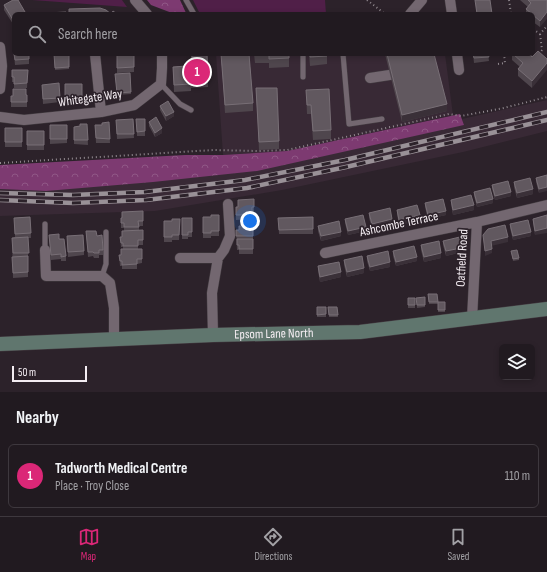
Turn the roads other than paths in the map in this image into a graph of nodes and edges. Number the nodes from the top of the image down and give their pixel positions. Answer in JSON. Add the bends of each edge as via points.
{"nodes":[{"id":1,"x":135,"y":0,"type":"edge"},
{"id":2,"x":186,"y":0,"type":"edge"},
{"id":3,"x":422,"y":0,"type":"edge"},
{"id":4,"x":450,"y":0,"type":"edge"},
{"id":5,"x":145,"y":12,"type":"edge"},
{"id":6,"x":193,"y":12,"type":"edge"},
{"id":7,"x":412,"y":12,"type":"edge"},
{"id":8,"x":452,"y":12,"type":"edge"},
{"id":9,"x":0,"y":48,"type":"edge"},
{"id":10,"x":95,"y":56,"type":"edge"},
{"id":11,"x":162,"y":56,"type":"edge"},
{"id":12,"x":303,"y":56,"type":"edge"},
{"id":13,"x":343,"y":56,"type":"edge"},
{"id":14,"x":400,"y":56,"type":"edge"},
{"id":15,"x":457,"y":56,"type":"edge"},
{"id":16,"x":459,"y":70,"type":"dead end"},
{"id":17,"x":303,"y":77,"type":"dead end"},
{"id":18,"x":370,"y":78,"type":"dead end"},
{"id":19,"x":161,"y":84,"type":"junction"},
{"id":20,"x":0,"y":89,"type":"edge"},
{"id":21,"x":191,"y":110,"type":"dead end"},
{"id":22,"x":102,"y":112,"type":"junction"},
{"id":23,"x":0,"y":117,"type":"edge"},
{"id":24,"x":382,"y":119,"type":"dead end"},
{"id":25,"x":228,"y":204,"type":"dead end"},
{"id":26,"x":547,"y":205,"type":"edge"},
{"id":27,"x":477,"y":222,"type":"junction"},
{"id":28,"x":45,"y":224,"type":"dead end"},
{"id":29,"x":106,"y":232,"type":"dead end"},
{"id":30,"x":45,"y":250,"type":"joint"},
{"id":31,"x":325,"y":253,"type":"dead end"},
{"id":32,"x":180,"y":258,"type":"dead end"},
{"id":33,"x":218,"y":258,"type":"junction"},
{"id":34,"x":102,"y":276,"type":"junction"},
{"id":35,"x":547,"y":309,"type":"edge"},
{"id":36,"x":472,"y":318,"type":"junction"},
{"id":37,"x":213,"y":335,"type":"junction"},
{"id":38,"x":114,"y":339,"type":"junction"},
{"id":39,"x":0,"y":344,"type":"edge"}],
"edges":[{"from":1,"to":5,"type":"street"},
{"from":2,"to":6,"type":"lane"},
{"from":3,"to":7,"type":"street"},
{"from":4,"to":8,"type":"street"},
{"from":9,"to":20,"type":"street"},
{"from":10,"to":22,"type":"street"},
{"from":11,"to":19,"type":"street"},
{"from":12,"to":17,"type":"lane"},
{"from":13,"to":24,"type":"lane","via":[[349,124]]},
{"from":14,"to":18,"type":"street","via":[[402,69],[399,73]]},
{"from":15,"to":16,"type":"street"},
{"from":19,"to":21,"type":"lane","via":[[180,104]]},
{"from":19,"to":22,"type":"street","name":"Whitegate Way","via":[[134,105]]},
{"from":22,"to":23,"type":"street","name":"Whitegate Way","via":[[24,120]]},
{"from":25,"to":33,"type":"street","via":[[230,236]]},
{"from":26,"to":27,"type":"street","name":"Oatfield Road"},
{"from":27,"to":31,"type":"street","name":"Ashcombe Terrace"},
{"from":27,"to":36,"type":"street","name":"Oatfield Road"},
{"from":28,"to":30,"type":"lane"},
{"from":29,"to":34,"type":"lane","via":[[106,264]]},
{"from":30,"to":34,"type":"street","via":[[46,276]]},
{"from":32,"to":33,"type":"street"},
{"from":33,"to":37,"type":"street","via":[[212,293]]},
{"from":34,"to":38,"type":"street","via":[[110,283],[114,308]]},
{"from":35,"to":36,"type":"main road","name":"Epsom Lane North"},
{"from":36,"to":37,"type":"main road","name":"Epsom Lane North","via":[[360,332]]},
{"from":37,"to":38,"type":"main road","name":"Epsom Lane North"},
{"from":38,"to":39,"type":"main road","name":"Epsom Lane North"}]}
